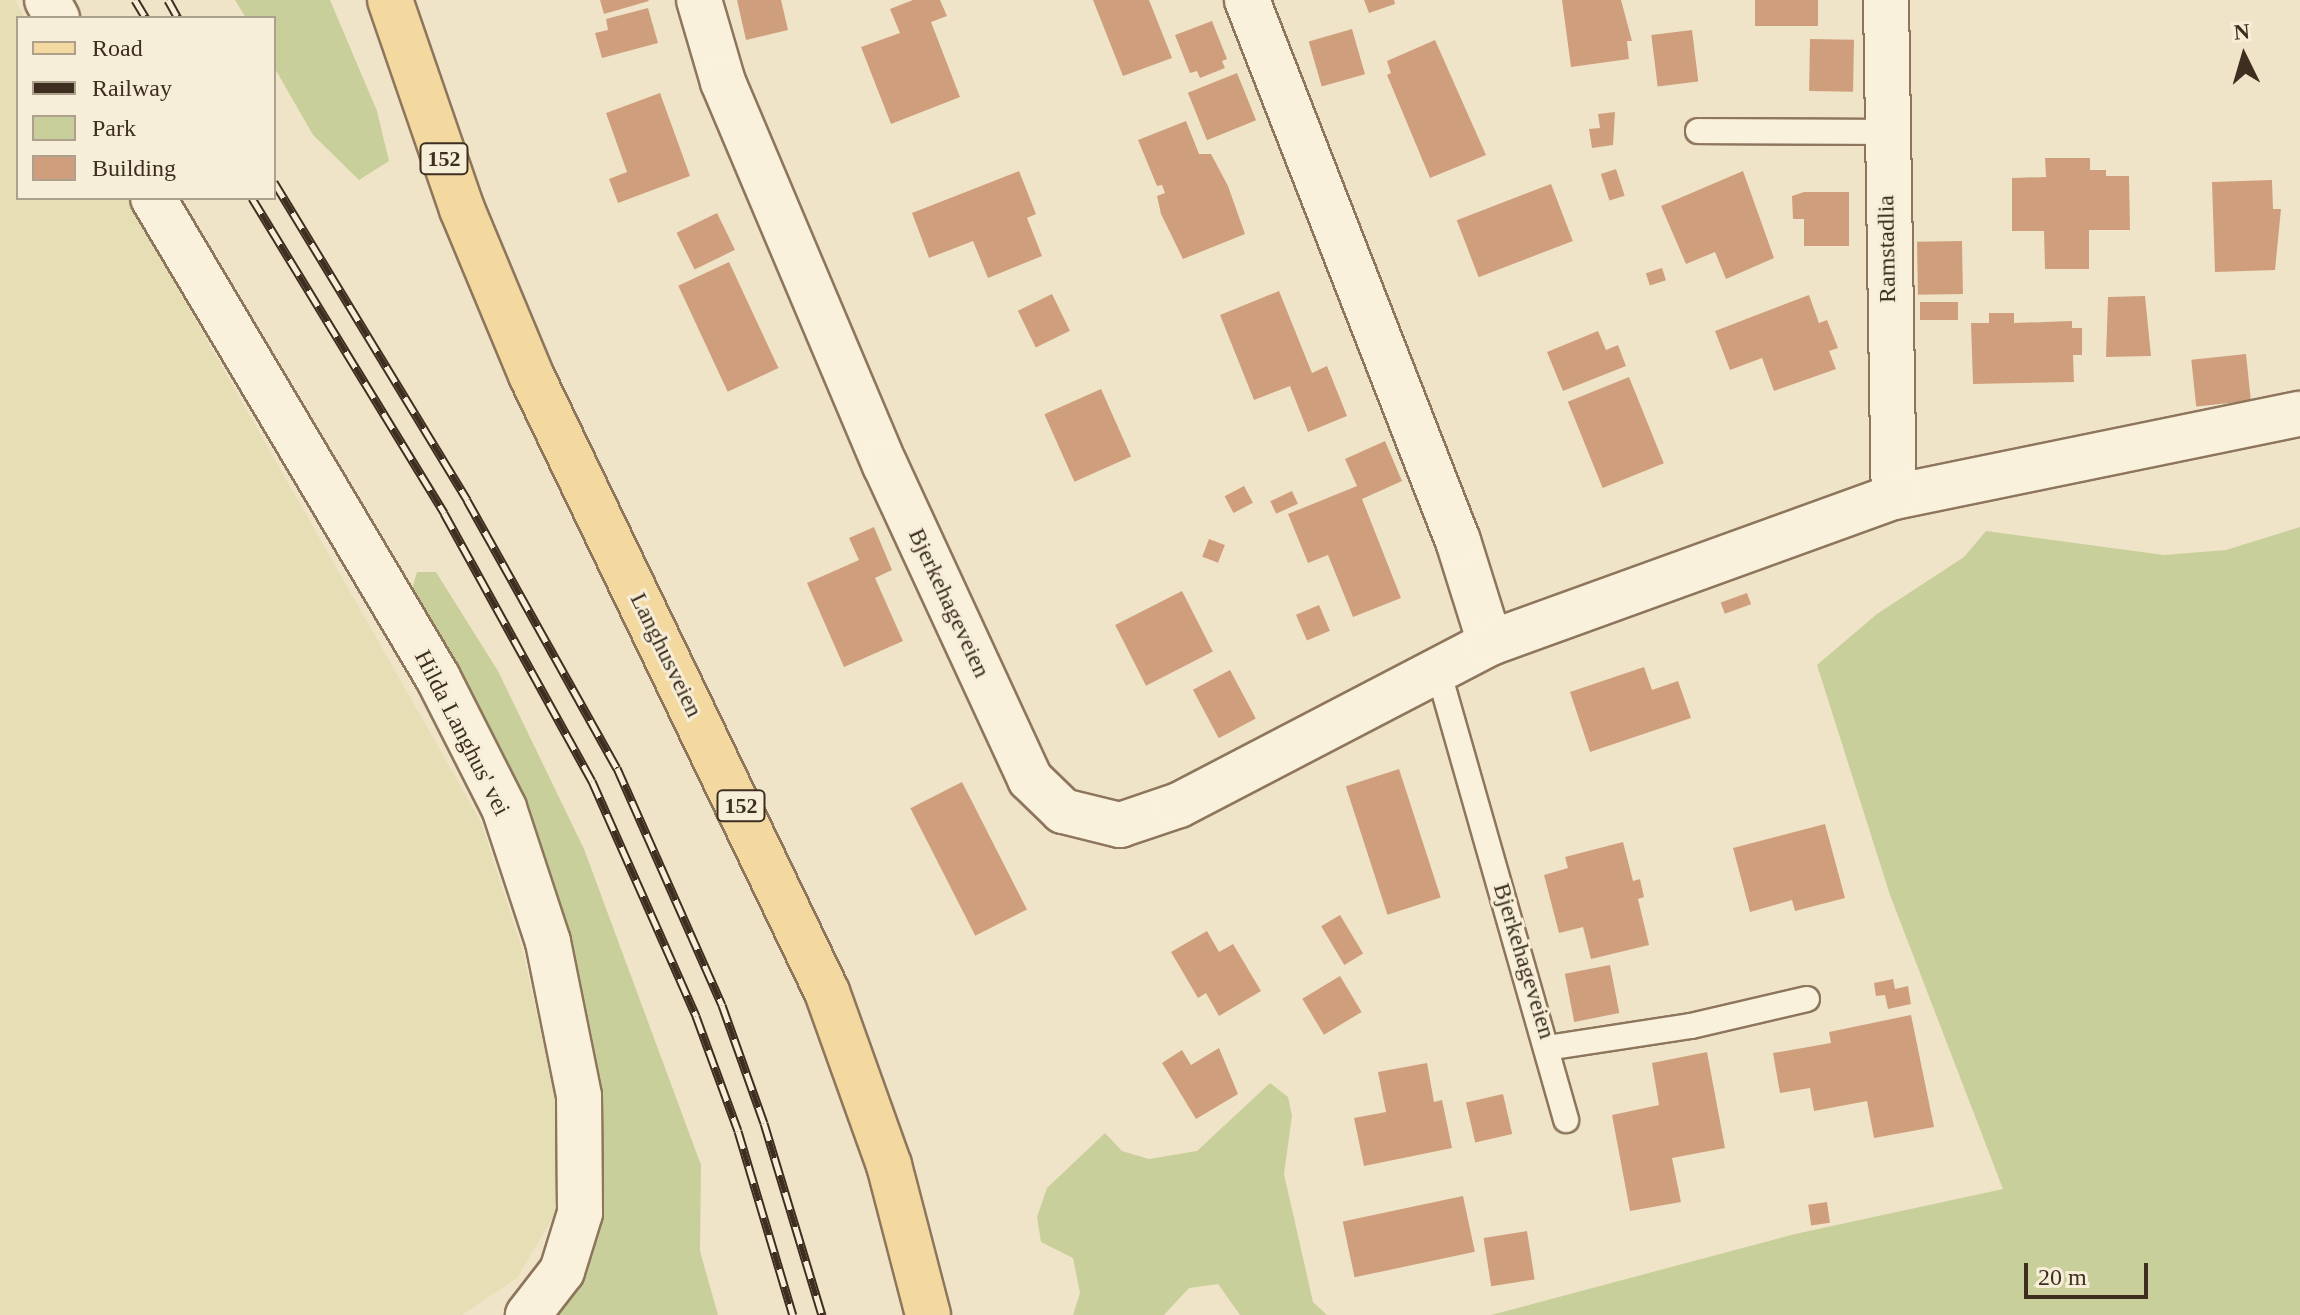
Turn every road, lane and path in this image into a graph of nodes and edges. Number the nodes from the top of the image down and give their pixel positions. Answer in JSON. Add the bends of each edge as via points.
{"nodes":[{"id":1,"x":390,"y":0,"type":"edge"},
{"id":2,"x":699,"y":0,"type":"edge"},
{"id":3,"x":1247,"y":0,"type":"edge"},
{"id":4,"x":1886,"y":0,"type":"edge"},
{"id":5,"x":1698,"y":131,"type":"dead end"},
{"id":6,"x":1885,"y":132,"type":"junction"},
{"id":7,"x":154,"y":200,"type":"edge"},
{"id":8,"x":2300,"y":414,"type":"edge"},
{"id":9,"x":1894,"y":497,"type":"junction"},
{"id":10,"x":1490,"y":643,"type":"junction"},
{"id":11,"x":1438,"y":670,"type":"junction"},
{"id":12,"x":1807,"y":999,"type":"dead end"},
{"id":13,"x":1547,"y":1048,"type":"junction"},
{"id":14,"x":1566,"y":1120,"type":"dead end"},
{"id":15,"x":528,"y":1315,"type":"edge"},
{"id":16,"x":928,"y":1315,"type":"edge"}],
"edges":[{"from":1,"to":16,"type":"main road","name":"Langhusveien","number":"152","via":[[462,209],[531,375],[827,992],[889,1165]]},
{"from":2,"to":11,"type":"street","name":"Bjerkehageveien","via":[[723,82],[885,465],[1030,779],[1063,811],[1120,825],[1147,820]]},
{"from":3,"to":10,"type":"street","via":[[1458,541]]},
{"from":4,"to":6,"type":"street","name":"Ramstadlia"},
{"from":5,"to":6,"type":"lane"},
{"from":6,"to":9,"type":"street","name":"Ramstadlia"},
{"from":7,"to":15,"type":"street","name":"Hilda Langhus' vei","via":[[438,678],[509,823],[548,942],[579,1096],[580,1213],[562,1271]]},
{"from":8,"to":9,"type":"street"},
{"from":9,"to":10,"type":"street","name":"Bjerkehageveien"},
{"from":10,"to":11,"type":"street","name":"Bjerkehageveien"},
{"from":11,"to":13,"type":"lane","name":"Bjerkehageveien"},
{"from":12,"to":13,"type":"lane","name":"Bjerkehageveien","via":[[1691,1026]]},
{"from":13,"to":14,"type":"lane"}]}
